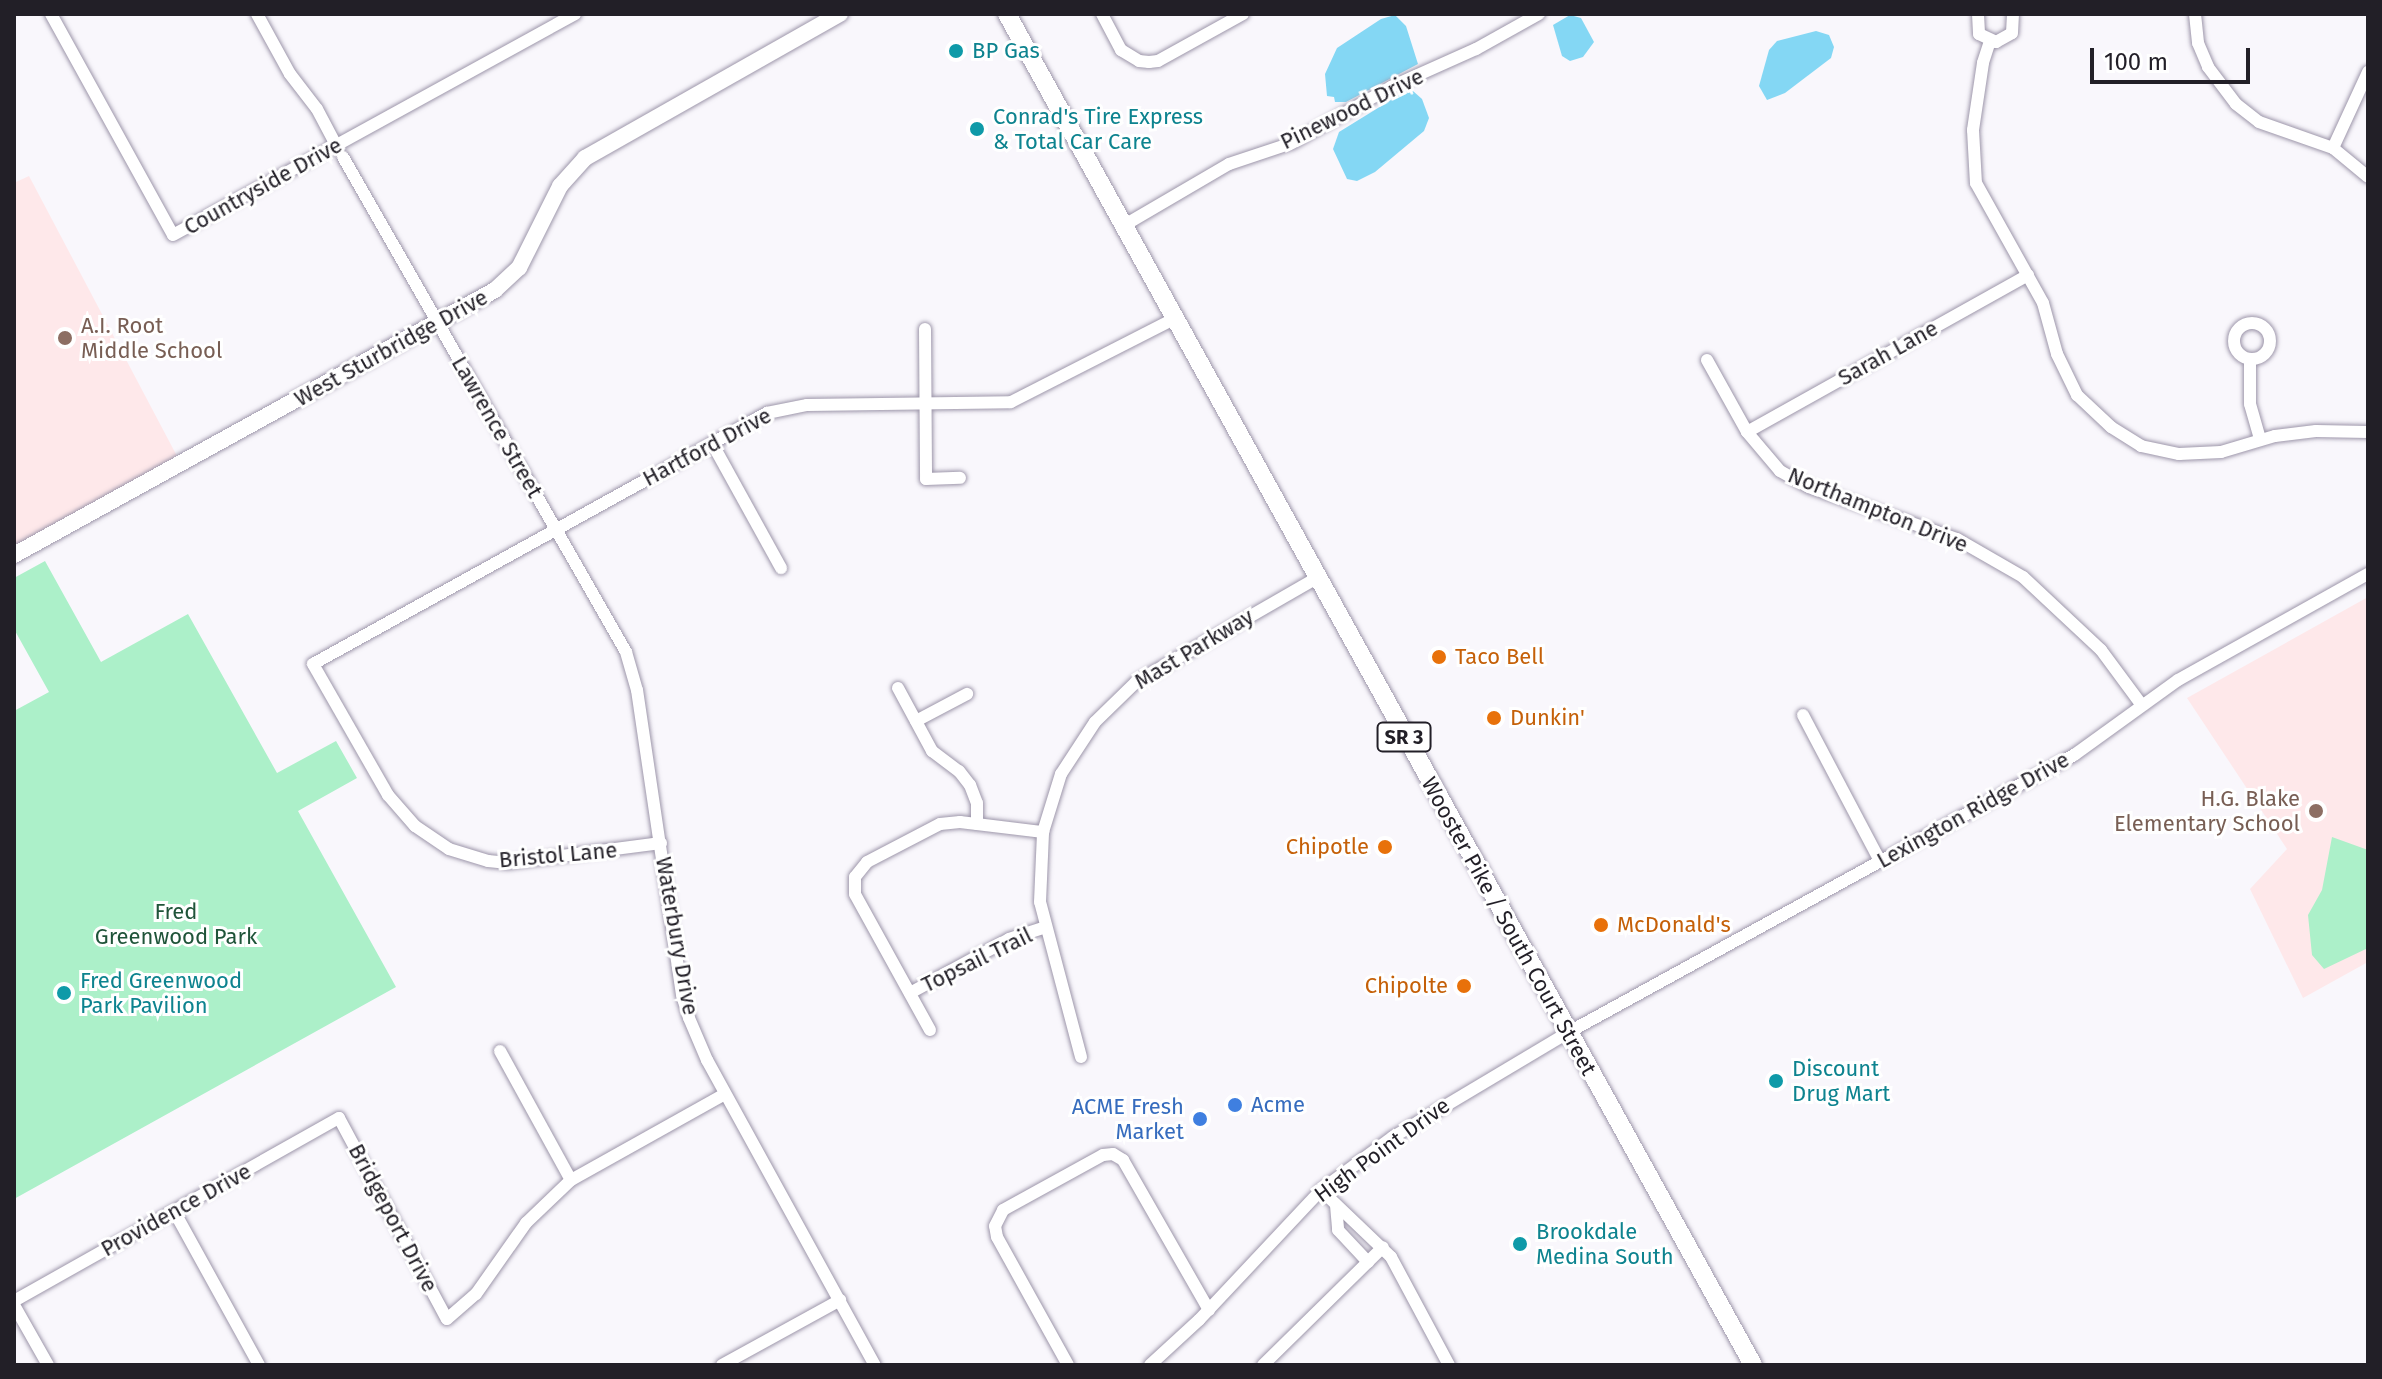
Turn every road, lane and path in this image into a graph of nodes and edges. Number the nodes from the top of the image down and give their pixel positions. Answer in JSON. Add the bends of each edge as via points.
{"nodes":[{"id":1,"x":51,"y":14,"type":"edge"},
{"id":2,"x":257,"y":14,"type":"edge"},
{"id":3,"x":575,"y":14,"type":"edge"},
{"id":4,"x":840,"y":14,"type":"edge"},
{"id":5,"x":1007,"y":14,"type":"edge"},
{"id":6,"x":1102,"y":14,"type":"edge"},
{"id":7,"x":1243,"y":14,"type":"edge"},
{"id":8,"x":1539,"y":14,"type":"edge"},
{"id":9,"x":1978,"y":14,"type":"edge"},
{"id":10,"x":2013,"y":14,"type":"edge"},
{"id":11,"x":2195,"y":14,"type":"edge"},
{"id":12,"x":1990,"y":41,"type":"junction"},
{"id":13,"x":2368,"y":72,"type":"edge"},
{"id":14,"x":2333,"y":148,"type":"junction"},
{"id":15,"x":339,"y":150,"type":"junction"},
{"id":16,"x":2368,"y":177,"type":"edge"},
{"id":17,"x":1123,"y":226,"type":"junction"},
{"id":18,"x":2028,"y":275,"type":"junction"},
{"id":19,"x":1174,"y":319,"type":"junction"},
{"id":20,"x":437,"y":323,"type":"junction"},
{"id":21,"x":925,"y":329,"type":"dead end"},
{"id":22,"x":2250,"y":359,"type":"dead end"},
{"id":23,"x":1707,"y":360,"type":"dead end"},
{"id":24,"x":926,"y":404,"type":"junction"},
{"id":25,"x":1747,"y":432,"type":"junction"},
{"id":26,"x":2368,"y":432,"type":"edge"},
{"id":27,"x":2260,"y":439,"type":"junction"},
{"id":28,"x":712,"y":443,"type":"junction"},
{"id":29,"x":960,"y":478,"type":"dead end"},
{"id":30,"x":555,"y":531,"type":"junction"},
{"id":31,"x":14,"y":555,"type":"edge"},
{"id":32,"x":781,"y":568,"type":"dead end"},
{"id":33,"x":2368,"y":574,"type":"edge"},
{"id":34,"x":1317,"y":578,"type":"junction"},
{"id":35,"x":313,"y":664,"type":"joint"},
{"id":36,"x":898,"y":688,"type":"dead end"},
{"id":37,"x":967,"y":694,"type":"dead end"},
{"id":38,"x":2141,"y":704,"type":"junction"},
{"id":39,"x":1803,"y":715,"type":"dead end"},
{"id":40,"x":916,"y":721,"type":"junction"},
{"id":41,"x":977,"y":824,"type":"junction"},
{"id":42,"x":1043,"y":832,"type":"junction"},
{"id":43,"x":661,"y":843,"type":"junction"},
{"id":44,"x":1880,"y":861,"type":"junction"},
{"id":45,"x":1045,"y":927,"type":"junction"},
{"id":46,"x":910,"y":993,"type":"junction"},
{"id":47,"x":930,"y":1030,"type":"dead end"},
{"id":48,"x":1569,"y":1032,"type":"junction"},
{"id":49,"x":500,"y":1051,"type":"dead end"},
{"id":50,"x":1081,"y":1057,"type":"dead end"},
{"id":51,"x":725,"y":1094,"type":"junction"},
{"id":52,"x":339,"y":1118,"type":"joint"},
{"id":53,"x":571,"y":1180,"type":"junction"},
{"id":54,"x":1321,"y":1190,"type":"junction"},
{"id":55,"x":1336,"y":1205,"type":"junction"},
{"id":56,"x":174,"y":1211,"type":"junction"},
{"id":57,"x":1383,"y":1247,"type":"junction"},
{"id":58,"x":1368,"y":1262,"type":"junction"},
{"id":59,"x":840,"y":1300,"type":"junction"},
{"id":60,"x":14,"y":1303,"type":"edge"},
{"id":61,"x":1209,"y":1310,"type":"junction"},
{"id":62,"x":1751,"y":1364,"type":"edge"},
{"id":63,"x":48,"y":1365,"type":"edge"},
{"id":64,"x":259,"y":1365,"type":"edge"},
{"id":65,"x":722,"y":1365,"type":"edge"},
{"id":66,"x":875,"y":1365,"type":"edge"},
{"id":67,"x":1068,"y":1365,"type":"edge"},
{"id":68,"x":1150,"y":1365,"type":"edge"},
{"id":69,"x":1263,"y":1365,"type":"edge"},
{"id":70,"x":1449,"y":1365,"type":"edge"}],
"edges":[{"from":1,"to":15,"type":"street","name":"Countryside Drive","via":[[173,235]]},
{"from":2,"to":15,"type":"street","name":"Lawrence Street"},
{"from":3,"to":15,"type":"street","name":"Countryside Drive"},
{"from":4,"to":20,"type":"street","name":"West Sturbridge Drive","via":[[585,158],[550,201],[519,268],[495,290]]},
{"from":5,"to":17,"type":"main road","number":"SR 3"},
{"from":6,"to":7,"type":"street","via":[[1121,50],[1149,62]]},
{"from":8,"to":17,"type":"street","name":"Pinewood Drive","via":[[1292,143],[1229,164]]},
{"from":9,"to":12,"type":"street","via":[[1977,28]]},
{"from":10,"to":12,"type":"street","via":[[2012,33],[2003,41]]},
{"from":11,"to":14,"type":"street","via":[[2208,67],[2236,104],[2259,122]]},
{"from":12,"to":18,"type":"street","via":[[1972,159],[1976,183]]},
{"from":13,"to":14,"type":"street"},
{"from":14,"to":16,"type":"street"},
{"from":15,"to":20,"type":"street","name":"Lawrence Street"},
{"from":17,"to":19,"type":"main road","number":"SR 3"},
{"from":18,"to":25,"type":"street","name":"Sarah Lane"},
{"from":18,"to":27,"type":"street","via":[[2077,395],[2111,427],[2141,446],[2179,454],[2221,452]]},
{"from":19,"to":24,"type":"street","name":"Hartford Drive","via":[[1028,397],[996,404]]},
{"from":19,"to":34,"type":"main road","name":"Wooster Pike / South Court Street","number":"SR 3"},
{"from":20,"to":30,"type":"street","name":"Lawrence Street"},
{"from":20,"to":31,"type":"street","name":"West Sturbridge Drive"},
{"from":21,"to":24,"type":"street"},
{"from":22,"to":27,"type":"street","via":[[2250,404]]},
{"from":23,"to":25,"type":"street","name":"Northampton Drive"},
{"from":24,"to":28,"type":"street","name":"Hartford Drive","via":[[783,407]]},
{"from":24,"to":29,"type":"street","via":[[926,479]]},
{"from":25,"to":38,"type":"street","name":"Northampton Drive","via":[[1769,461],[1793,480],[1957,539],[2023,577],[2101,650]]},
{"from":26,"to":27,"type":"street","via":[[2316,431]]},
{"from":28,"to":30,"type":"street","name":"Hartford Drive"},
{"from":28,"to":32,"type":"street"},
{"from":30,"to":35,"type":"street","name":"Hartford Drive"},
{"from":30,"to":43,"type":"street","name":"Waterbury Drive","via":[[633,670]]},
{"from":33,"to":38,"type":"street","name":"Lexington Ridge Drive"},
{"from":34,"to":42,"type":"street","name":"Mast Parkway","via":[[1161,665],[1115,700],[1067,763]]},
{"from":34,"to":48,"type":"main road","name":"Wooster Pike / South Court Street","number":"SR 3"},
{"from":35,"to":43,"type":"street","name":"Bristol Lane","via":[[388,795],[415,826],[449,849],[508,863]]},
{"from":36,"to":40,"type":"street"},
{"from":37,"to":40,"type":"street"},
{"from":38,"to":44,"type":"street","name":"Lexington Ridge Drive","via":[[2074,755]]},
{"from":39,"to":44,"type":"street"},
{"from":40,"to":41,"type":"street","via":[[935,754],[970,785]]},
{"from":41,"to":42,"type":"street"},
{"from":41,"to":46,"type":"street","via":[[933,827],[867,862],[855,877],[855,894]]},
{"from":42,"to":45,"type":"street","name":"Mast Parkway","via":[[1039,875]]},
{"from":43,"to":51,"type":"street","name":"Waterbury Drive","via":[[682,995]]},
{"from":44,"to":48,"type":"street","name":"Lexington Ridge Drive"},
{"from":45,"to":46,"type":"street","name":"Topsail Trail","via":[[1009,939]]},
{"from":45,"to":50,"type":"street","name":"Mast Parkway"},
{"from":46,"to":47,"type":"street"},
{"from":48,"to":54,"type":"street","name":"High Point Drive","via":[[1436,1109]]},
{"from":48,"to":62,"type":"main road","name":"Wooster Pike / South Court Street","number":"SR 3"},
{"from":49,"to":53,"type":"street"},
{"from":51,"to":53,"type":"street"},
{"from":51,"to":59,"type":"street","name":"Waterbury Drive"},
{"from":52,"to":53,"type":"street","name":"Bridgeport Drive","via":[[447,1319],[476,1294],[526,1223]]},
{"from":52,"to":56,"type":"street","name":"Providence Drive"},
{"from":54,"to":55,"type":"street"},
{"from":54,"to":61,"type":"street","name":"High Point Drive"},
{"from":55,"to":57,"type":"street"},
{"from":55,"to":58,"type":"street","via":[[1338,1230]]},
{"from":56,"to":60,"type":"street","name":"Providence Drive"},
{"from":56,"to":64,"type":"street"},
{"from":57,"to":58,"type":"street"},
{"from":57,"to":70,"type":"street"},
{"from":58,"to":69,"type":"street"},
{"from":59,"to":65,"type":"street"},
{"from":59,"to":66,"type":"street","name":"Waterbury Drive"},
{"from":60,"to":63,"type":"street"},
{"from":61,"to":67,"type":"street","via":[[1123,1160],[1103,1155],[1003,1210],[995,1226]]},
{"from":61,"to":68,"type":"street","name":"High Point Drive"}]}
